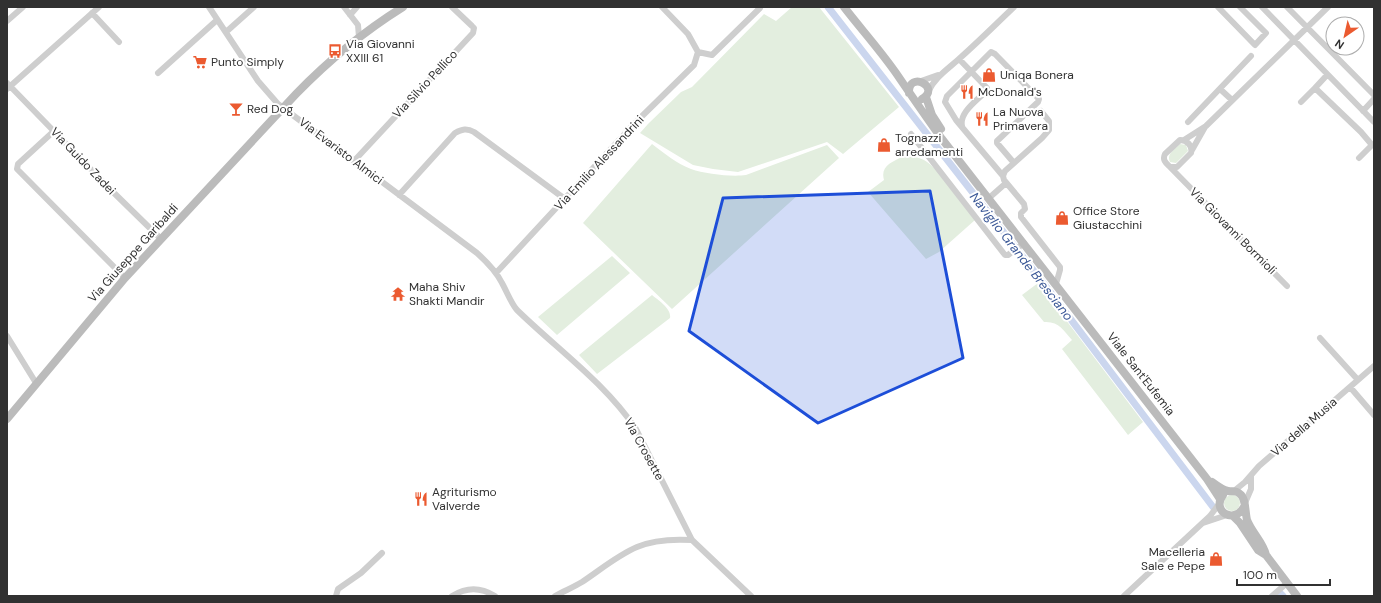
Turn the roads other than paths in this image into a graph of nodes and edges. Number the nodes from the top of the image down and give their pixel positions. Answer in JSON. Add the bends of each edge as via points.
{"nodes":[{"id":1,"x":23,"y":7,"type":"edge"},
{"id":2,"x":98,"y":7,"type":"edge"},
{"id":3,"x":209,"y":7,"type":"edge"},
{"id":4,"x":254,"y":7,"type":"edge"},
{"id":5,"x":344,"y":7,"type":"edge"},
{"id":6,"x":358,"y":7,"type":"edge"},
{"id":7,"x":403,"y":7,"type":"edge"},
{"id":8,"x":452,"y":7,"type":"edge"},
{"id":9,"x":662,"y":7,"type":"edge"},
{"id":10,"x":758,"y":7,"type":"edge"},
{"id":11,"x":844,"y":7,"type":"edge"},
{"id":12,"x":1014,"y":7,"type":"edge"},
{"id":13,"x":1218,"y":7,"type":"edge"},
{"id":14,"x":1240,"y":7,"type":"edge"},
{"id":15,"x":1262,"y":7,"type":"edge"},
{"id":16,"x":1287,"y":7,"type":"edge"},
{"id":17,"x":1328,"y":7,"type":"edge"},
{"id":18,"x":92,"y":13,"type":"junction"},
{"id":19,"x":350,"y":15,"type":"junction"},
{"id":20,"x":217,"y":20,"type":"junction"},
{"id":21,"x":7,"y":21,"type":"edge"},
{"id":22,"x":358,"y":25,"type":"junction"},
{"id":23,"x":371,"y":28,"type":"junction"},
{"id":24,"x":1307,"y":28,"type":"junction"},
{"id":25,"x":226,"y":32,"type":"junction"},
{"id":26,"x":359,"y":37,"type":"junction"},
{"id":27,"x":1294,"y":41,"type":"junction"},
{"id":28,"x":119,"y":42,"type":"dead end"},
{"id":29,"x":698,"y":52,"type":"junction"},
{"id":30,"x":1251,"y":56,"type":"dead end"},
{"id":31,"x":959,"y":59,"type":"junction"},
{"id":32,"x":895,"y":71,"type":"junction"},
{"id":33,"x":972,"y":71,"type":"junction"},
{"id":34,"x":158,"y":73,"type":"dead end"},
{"id":35,"x":942,"y":73,"type":"junction"},
{"id":36,"x":1327,"y":75,"type":"junction"},
{"id":37,"x":918,"y":82,"type":"junction"},
{"id":38,"x":8,"y":86,"type":"edge"},
{"id":39,"x":1315,"y":88,"type":"junction"},
{"id":40,"x":1220,"y":89,"type":"junction"},
{"id":41,"x":927,"y":94,"type":"junction"},
{"id":42,"x":1374,"y":95,"type":"edge"},
{"id":43,"x":912,"y":96,"type":"junction"},
{"id":44,"x":1374,"y":99,"type":"edge"},
{"id":45,"x":1232,"y":100,"type":"junction"},
{"id":46,"x":1301,"y":102,"type":"dead end"},
{"id":47,"x":283,"y":108,"type":"junction"},
{"id":48,"x":1363,"y":110,"type":"junction"},
{"id":49,"x":1041,"y":111,"type":"dead end"},
{"id":50,"x":952,"y":112,"type":"junction"},
{"id":51,"x":963,"y":115,"type":"junction"},
{"id":52,"x":1188,"y":122,"type":"dead end"},
{"id":53,"x":1374,"y":122,"type":"edge"},
{"id":54,"x":962,"y":126,"type":"junction"},
{"id":55,"x":1206,"y":126,"type":"junction"},
{"id":56,"x":54,"y":131,"type":"junction"},
{"id":57,"x":911,"y":134,"type":"dead end"},
{"id":58,"x":1184,"y":140,"type":"junction"},
{"id":59,"x":1192,"y":150,"type":"junction"},
{"id":60,"x":1359,"y":158,"type":"dead end"},
{"id":61,"x":354,"y":161,"type":"junction"},
{"id":62,"x":962,"y":162,"type":"junction"},
{"id":63,"x":1014,"y":163,"type":"junction"},
{"id":64,"x":1170,"y":167,"type":"junction"},
{"id":65,"x":1177,"y":167,"type":"junction"},
{"id":66,"x":1003,"y":176,"type":"junction"},
{"id":67,"x":1180,"y":176,"type":"junction"},
{"id":68,"x":1006,"y":183,"type":"junction"},
{"id":69,"x":399,"y":195,"type":"junction"},
{"id":70,"x":989,"y":198,"type":"junction"},
{"id":71,"x":565,"y":199,"type":"junction"},
{"id":72,"x":160,"y":238,"type":"junction"},
{"id":73,"x":1022,"y":245,"type":"junction"},
{"id":74,"x":496,"y":273,"type":"junction"},
{"id":75,"x":125,"y":278,"type":"junction"},
{"id":76,"x":1056,"y":284,"type":"junction"},
{"id":77,"x":1287,"y":286,"type":"dead end"},
{"id":78,"x":7,"y":336,"type":"edge"},
{"id":79,"x":1320,"y":338,"type":"dead end"},
{"id":80,"x":1374,"y":366,"type":"edge"},
{"id":81,"x":1358,"y":380,"type":"junction"},
{"id":82,"x":36,"y":383,"type":"junction"},
{"id":83,"x":1350,"y":387,"type":"junction"},
{"id":84,"x":1374,"y":415,"type":"edge"},
{"id":85,"x":7,"y":419,"type":"edge"},
{"id":86,"x":1251,"y":476,"type":"junction"},
{"id":87,"x":1208,"y":479,"type":"junction"},
{"id":88,"x":1231,"y":491,"type":"junction"},
{"id":89,"x":1220,"y":502,"type":"junction"},
{"id":90,"x":1244,"y":505,"type":"junction"},
{"id":91,"x":1230,"y":515,"type":"junction"},
{"id":92,"x":1199,"y":524,"type":"junction"},
{"id":93,"x":692,"y":540,"type":"junction"},
{"id":94,"x":382,"y":553,"type":"dead end"},
{"id":95,"x":1266,"y":555,"type":"junction"},
{"id":96,"x":1287,"y":583,"type":"junction"},
{"id":97,"x":336,"y":596,"type":"edge"},
{"id":98,"x":452,"y":596,"type":"edge"},
{"id":99,"x":495,"y":596,"type":"edge"},
{"id":100,"x":555,"y":596,"type":"edge"},
{"id":101,"x":751,"y":596,"type":"edge"},
{"id":102,"x":1124,"y":596,"type":"edge"},
{"id":103,"x":1272,"y":596,"type":"edge"},
{"id":104,"x":1297,"y":596,"type":"edge"}],
"edges":[{"from":1,"to":21,"type":"street"},
{"from":2,"to":18,"type":"street"},
{"from":3,"to":20,"type":"street","name":"Via Evaristo Almici"},
{"from":4,"to":25,"type":"street"},
{"from":5,"to":19,"type":"street"},
{"from":6,"to":19,"type":"street"},
{"from":7,"to":23,"type":"main road","name":"Via Giuseppe Garibaldi"},
{"from":8,"to":61,"type":"street","name":"Via Silvio Pellico","via":[[474,31]]},
{"from":9,"to":29,"type":"street","via":[[688,34]]},
{"from":10,"to":29,"type":"street","via":[[760,8],[712,55]]},
{"from":11,"to":32,"type":"main road","name":"Viale Sant'Eufemia"},
{"from":12,"to":31,"type":"street"},
{"from":13,"to":14,"type":"street","via":[[1255,45],[1266,34]]},
{"from":15,"to":27,"type":"street"},
{"from":16,"to":24,"type":"street"},
{"from":17,"to":24,"type":"street"},
{"from":18,"to":28,"type":"street"},
{"from":18,"to":38,"type":"street"},
{"from":19,"to":22,"type":"street"},
{"from":20,"to":25,"type":"street","name":"Via Evaristo Almici"},
{"from":20,"to":34,"type":"street"},
{"from":22,"to":23,"type":"street"},
{"from":22,"to":26,"type":"street"},
{"from":23,"to":26,"type":"main road","name":"Via Giuseppe Garibaldi"},
{"from":24,"to":27,"type":"street"},
{"from":24,"to":42,"type":"street"},
{"from":25,"to":47,"type":"street","name":"Via Evaristo Almici","via":[[258,81]]},
{"from":26,"to":47,"type":"main road","name":"Via Giuseppe Garibaldi","via":[[325,65]]},
{"from":27,"to":36,"type":"street"},
{"from":27,"to":45,"type":"street"},
{"from":29,"to":71,"type":"street","name":"Via Emilio Alessandrini","via":[[694,65],[633,125]]},
{"from":30,"to":40,"type":"street"},
{"from":31,"to":33,"type":"street"},
{"from":31,"to":35,"type":"street"},
{"from":32,"to":37,"type":"main road"},
{"from":32,"to":43,"type":"main road","name":"Viale Sant'Eufemia"},
{"from":33,"to":50,"type":"street","via":[[946,98],[945,102]]},
{"from":33,"to":51,"type":"street","via":[[987,86],[987,90]]},
{"from":33,"to":63,"type":"street","via":[[994,52],[1038,97],[1038,102],[997,141]]},
{"from":35,"to":37,"type":"street"},
{"from":35,"to":41,"type":"street"},
{"from":36,"to":39,"type":"street"},
{"from":36,"to":48,"type":"street"},
{"from":37,"to":41,"type":"main road","name":"Viale Sant'Eufemia","via":[[925,84]]},
{"from":37,"to":43,"type":"main road","via":[[910,88]]},
{"from":38,"to":56,"type":"street","name":"Via Guido Zadei"},
{"from":39,"to":46,"type":"street"},
{"from":39,"to":60,"type":"street","via":[[1372,145]]},
{"from":40,"to":45,"type":"street"},
{"from":40,"to":52,"type":"street"},
{"from":41,"to":43,"type":"main road","via":[[922,100]]},
{"from":41,"to":62,"type":"main road","name":"Viale Sant'Eufemia","via":[[932,115]]},
{"from":43,"to":62,"type":"main road","name":"Viale Sant'Eufemia"},
{"from":44,"to":48,"type":"street"},
{"from":45,"to":55,"type":"street"},
{"from":47,"to":61,"type":"street","name":"Via Evaristo Almici"},
{"from":47,"to":72,"type":"main road","name":"Via Giuseppe Garibaldi"},
{"from":48,"to":53,"type":"street"},
{"from":49,"to":63,"type":"street","via":[[1049,121],[1049,130]]},
{"from":50,"to":51,"type":"street"},
{"from":50,"to":54,"type":"street"},
{"from":51,"to":54,"type":"street"},
{"from":54,"to":66,"type":"street"},
{"from":55,"to":58,"type":"street"},
{"from":55,"to":59,"type":"street"},
{"from":56,"to":72,"type":"street","name":"Via Guido Zadei"},
{"from":56,"to":75,"type":"street","via":[[18,164],[17,169]]},
{"from":57,"to":73,"type":"street","via":[[1004,254],[1007,255]]},
{"from":58,"to":59,"type":"street"},
{"from":58,"to":64,"type":"street","via":[[1165,154],[1165,162]]},
{"from":59,"to":65,"type":"street"},
{"from":61,"to":69,"type":"street","name":"Via Evaristo Almici"},
{"from":62,"to":70,"type":"main road","name":"Viale Sant'Eufemia"},
{"from":63,"to":66,"type":"street"},
{"from":64,"to":65,"type":"street"},
{"from":64,"to":67,"type":"street","name":"Via Giovanni Bormioli"},
{"from":65,"to":67,"type":"street","name":"Via Giovanni Bormioli"},
{"from":66,"to":68,"type":"street"},
{"from":67,"to":77,"type":"street","name":"Via Giovanni Bormioli"},
{"from":68,"to":70,"type":"street"},
{"from":68,"to":76,"type":"street","via":[[1024,204],[1021,217],[1060,267]]},
{"from":69,"to":71,"type":"street","via":[[455,134],[466,129],[474,132]]},
{"from":69,"to":74,"type":"street","name":"Via Evaristo Almici","via":[[477,253]]},
{"from":70,"to":73,"type":"main road","name":"Viale Sant'Eufemia"},
{"from":71,"to":74,"type":"street","name":"Via Emilio Alessandrini"},
{"from":72,"to":75,"type":"main road","name":"Via Giuseppe Garibaldi"},
{"from":73,"to":76,"type":"main road","name":"Viale Sant'Eufemia"},
{"from":74,"to":93,"type":"street","name":"Via Crosette","via":[[516,308],[595,381],[628,417]]},
{"from":75,"to":82,"type":"main road","name":"Via Giuseppe Garibaldi"},
{"from":76,"to":87,"type":"main road","name":"Viale Sant'Eufemia"},
{"from":78,"to":82,"type":"street"},
{"from":79,"to":81,"type":"street"},
{"from":80,"to":81,"type":"street","name":"Via della Musia"},
{"from":81,"to":83,"type":"street","name":"Via della Musia"},
{"from":82,"to":85,"type":"main road","name":"Via Giuseppe Garibaldi"},
{"from":83,"to":84,"type":"street"},
{"from":83,"to":86,"type":"street","name":"Via della Musia","via":[[1259,466]]},
{"from":86,"to":88,"type":"street","name":"Via della Musia"},
{"from":86,"to":90,"type":"street","via":[[1251,490]]},
{"from":87,"to":88,"type":"main road","name":"Viale Sant'Eufemia"},
{"from":87,"to":89,"type":"main road","name":"Viale Sant'Eufemia"},
{"from":88,"to":89,"type":"main road","via":[[1223,494]]},
{"from":88,"to":90,"type":"main road","name":"Viale Sant'Eufemia","via":[[1240,494]]},
{"from":89,"to":91,"type":"main road","name":"Viale Sant'Eufemia","via":[[1221,510]]},
{"from":89,"to":92,"type":"street","via":[[1210,516]]},
{"from":90,"to":91,"type":"main road","via":[[1241,512]]},
{"from":90,"to":95,"type":"main road","name":"Viale Sant'Eufemia","via":[[1248,523]]},
{"from":91,"to":92,"type":"street"},
{"from":91,"to":95,"type":"main road","name":"Viale Sant'Eufemia","via":[[1240,524],[1258,550]]},
{"from":92,"to":102,"type":"street"},
{"from":93,"to":100,"type":"street","via":[[681,539],[638,546],[581,583]]},
{"from":93,"to":101,"type":"street","name":"Via Crosette"},
{"from":94,"to":97,"type":"street","via":[[361,573],[338,589]]},
{"from":95,"to":96,"type":"main road","name":"Viale Sant'Eufemia"},
{"from":96,"to":103,"type":"street"},
{"from":96,"to":104,"type":"main road","name":"Viale Sant'Eufemia"},
{"from":98,"to":99,"type":"street","via":[[472,588]]}]}
